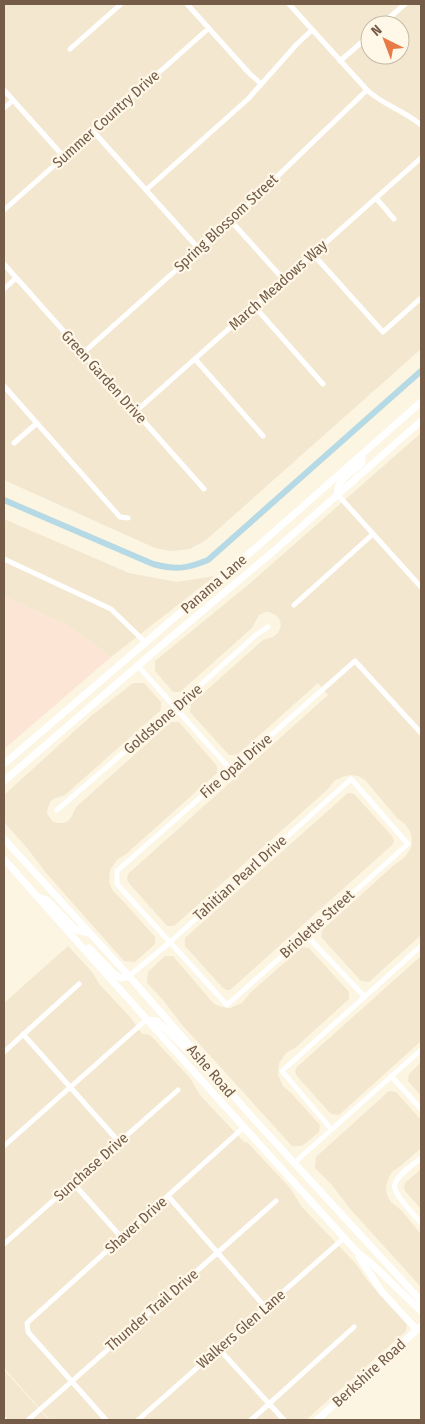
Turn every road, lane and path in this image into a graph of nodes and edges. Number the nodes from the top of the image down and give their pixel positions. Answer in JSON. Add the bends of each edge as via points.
{"nodes":[{"id":1,"x":120,"y":4,"type":"edge"},
{"id":2,"x":187,"y":4,"type":"edge"},
{"id":3,"x":289,"y":4,"type":"edge"},
{"id":4,"x":405,"y":4,"type":"edge"},
{"id":5,"x":392,"y":15,"type":"edge"},
{"id":6,"x":209,"y":28,"type":"junction"},
{"id":7,"x":312,"y":30,"type":"junction"},
{"id":8,"x":360,"y":44,"type":"edge"},
{"id":9,"x":70,"y":49,"type":"dead end"},
{"id":10,"x":340,"y":61,"type":"junction"},
{"id":11,"x":261,"y":84,"type":"junction"},
{"id":12,"x":4,"y":90,"type":"edge"},
{"id":13,"x":367,"y":90,"type":"junction"},
{"id":14,"x":13,"y":100,"type":"junction"},
{"id":15,"x":4,"y":108,"type":"edge"},
{"id":16,"x":421,"y":125,"type":"edge"},
{"id":17,"x":93,"y":131,"type":"junction"},
{"id":18,"x":64,"y":157,"type":"junction"},
{"id":19,"x":421,"y":158,"type":"edge"},
{"id":20,"x":146,"y":190,"type":"junction"},
{"id":21,"x":376,"y":198,"type":"junction"},
{"id":22,"x":4,"y":210,"type":"edge"},
{"id":23,"x":394,"y":219,"type":"dead end"},
{"id":24,"x":231,"y":221,"type":"junction"},
{"id":25,"x":199,"y":249,"type":"junction"},
{"id":26,"x":313,"y":254,"type":"junction"},
{"id":27,"x":4,"y":264,"type":"edge"},
{"id":28,"x":16,"y":278,"type":"junction"},
{"id":29,"x":284,"y":280,"type":"junction"},
{"id":30,"x":4,"y":288,"type":"edge"},
{"id":31,"x":421,"y":298,"type":"edge"},
{"id":32,"x":254,"y":306,"type":"junction"},
{"id":33,"x":83,"y":353,"type":"junction"},
{"id":34,"x":195,"y":359,"type":"junction"},
{"id":35,"x":323,"y":384,"type":"dead end"},
{"id":36,"x":4,"y":386,"type":"edge"},
{"id":37,"x":421,"y":402,"type":"edge"},
{"id":38,"x":135,"y":412,"type":"junction"},
{"id":39,"x":421,"y":421,"type":"edge"},
{"id":40,"x":36,"y":423,"type":"junction"},
{"id":41,"x":263,"y":436,"type":"dead end"},
{"id":42,"x":14,"y":443,"type":"dead end"},
{"id":43,"x":362,"y":455,"type":"junction"},
{"id":44,"x":204,"y":489,"type":"dead end"},
{"id":45,"x":338,"y":495,"type":"junction"},
{"id":46,"x":128,"y":518,"type":"dead end"},
{"id":47,"x":373,"y":534,"type":"junction"},
{"id":48,"x":4,"y":559,"type":"edge"},
{"id":49,"x":421,"y":587,"type":"edge"},
{"id":50,"x":294,"y":605,"type":"dead end"},
{"id":51,"x":268,"y":627,"type":"dead end"},
{"id":52,"x":146,"y":643,"type":"junction"},
{"id":53,"x":138,"y":666,"type":"junction"},
{"id":54,"x":175,"y":708,"type":"junction"},
{"id":55,"x":421,"y":733,"type":"edge"},
{"id":56,"x":4,"y":764,"type":"edge"},
{"id":57,"x":231,"y":770,"type":"junction"},
{"id":58,"x":351,"y":779,"type":"joint"},
{"id":59,"x":4,"y":781,"type":"edge"},
{"id":60,"x":57,"y":810,"type":"dead end"},
{"id":61,"x":4,"y":839,"type":"edge"},
{"id":62,"x":4,"y":859,"type":"edge"},
{"id":63,"x":38,"y":897,"type":"junction"},
{"id":64,"x":89,"y":933,"type":"junction"},
{"id":65,"x":306,"y":934,"type":"junction"},
{"id":66,"x":78,"y":942,"type":"junction"},
{"id":67,"x":169,"y":942,"type":"junction"},
{"id":68,"x":421,"y":946,"type":"edge"},
{"id":69,"x":128,"y":976,"type":"junction"},
{"id":70,"x":79,"y":984,"type":"dead end"},
{"id":71,"x":364,"y":996,"type":"junction"},
{"id":72,"x":146,"y":1020,"type":"junction"},
{"id":73,"x":23,"y":1034,"type":"junction"},
{"id":74,"x":421,"y":1050,"type":"edge"},
{"id":75,"x":4,"y":1052,"type":"edge"},
{"id":76,"x":206,"y":1064,"type":"junction"},
{"id":77,"x":392,"y":1076,"type":"junction"},
{"id":78,"x":70,"y":1087,"type":"junction"},
{"id":79,"x":178,"y":1090,"type":"dead end"},
{"id":80,"x":421,"y":1110,"type":"edge"},
{"id":81,"x":244,"y":1127,"type":"junction"},
{"id":82,"x":331,"y":1129,"type":"junction"},
{"id":83,"x":119,"y":1142,"type":"junction"},
{"id":84,"x":4,"y":1146,"type":"edge"},
{"id":85,"x":421,"y":1158,"type":"edge"},
{"id":86,"x":294,"y":1163,"type":"junction"},
{"id":87,"x":73,"y":1183,"type":"junction"},
{"id":88,"x":168,"y":1196,"type":"junction"},
{"id":89,"x":276,"y":1201,"type":"dead end"},
{"id":90,"x":421,"y":1223,"type":"edge"},
{"id":91,"x":122,"y":1238,"type":"junction"},
{"id":92,"x":344,"y":1238,"type":"junction"},
{"id":93,"x":4,"y":1244,"type":"edge"},
{"id":94,"x":217,"y":1252,"type":"junction"},
{"id":95,"x":356,"y":1252,"type":"junction"},
{"id":96,"x":421,"y":1301,"type":"edge"},
{"id":97,"x":266,"y":1308,"type":"junction"},
{"id":98,"x":421,"y":1311,"type":"edge"},
{"id":99,"x":354,"y":1327,"type":"dead end"},
{"id":100,"x":419,"y":1328,"type":"edge"},
{"id":101,"x":219,"y":1349,"type":"junction"},
{"id":102,"x":72,"y":1381,"type":"junction"},
{"id":103,"x":269,"y":1404,"type":"junction"},
{"id":104,"x":28,"y":1420,"type":"edge"},
{"id":105,"x":106,"y":1420,"type":"edge"},
{"id":106,"x":138,"y":1420,"type":"edge"},
{"id":107,"x":251,"y":1420,"type":"edge"},
{"id":108,"x":284,"y":1420,"type":"edge"},
{"id":109,"x":317,"y":1420,"type":"edge"}],
"edges":[{"from":1,"to":9,"type":"street"},
{"from":2,"to":6,"type":"street"},
{"from":3,"to":7,"type":"street"},
{"from":4,"to":5,"type":"street"},
{"from":6,"to":11,"type":"street"},
{"from":6,"to":17,"type":"street","name":"Summer Country Drive"},
{"from":7,"to":10,"type":"street"},
{"from":7,"to":11,"type":"street"},
{"from":8,"to":10,"type":"street"},
{"from":10,"to":13,"type":"street"},
{"from":11,"to":20,"type":"street"},
{"from":12,"to":14,"type":"street"},
{"from":13,"to":16,"type":"street"},
{"from":13,"to":24,"type":"street","name":"Spring Blossom Street"},
{"from":14,"to":15,"type":"street"},
{"from":14,"to":18,"type":"street"},
{"from":17,"to":18,"type":"street","name":"Summer Country Drive"},
{"from":17,"to":20,"type":"street"},
{"from":18,"to":22,"type":"street","name":"Summer Country Drive"},
{"from":19,"to":21,"type":"street","name":"March Meadows Way"},
{"from":20,"to":25,"type":"street"},
{"from":21,"to":23,"type":"street"},
{"from":21,"to":26,"type":"street","name":"March Meadows Way"},
{"from":24,"to":25,"type":"street","name":"Spring Blossom Street"},
{"from":24,"to":29,"type":"street"},
{"from":25,"to":33,"type":"street","name":"Spring Blossom Street"},
{"from":26,"to":29,"type":"street","name":"March Meadows Way"},
{"from":26,"to":31,"type":"street","via":[[383,332]]},
{"from":27,"to":28,"type":"street","name":"Green Garden Drive"},
{"from":28,"to":30,"type":"street"},
{"from":28,"to":33,"type":"street","name":"Green Garden Drive"},
{"from":29,"to":32,"type":"street","name":"March Meadows Way"},
{"from":32,"to":34,"type":"street","name":"March Meadows Way"},
{"from":32,"to":35,"type":"street"},
{"from":33,"to":38,"type":"street","name":"Green Garden Drive"},
{"from":34,"to":38,"type":"street","name":"March Meadows Way"},
{"from":34,"to":41,"type":"street"},
{"from":36,"to":40,"type":"street"},
{"from":37,"to":43,"type":"main road","name":"Panama Lane"},
{"from":38,"to":44,"type":"street","name":"Green Garden Drive"},
{"from":39,"to":45,"type":"main road","name":"Panama Lane"},
{"from":40,"to":42,"type":"street"},
{"from":40,"to":46,"type":"street","via":[[120,517]]},
{"from":43,"to":45,"type":"main road","via":[[362,463],[338,485]]},
{"from":43,"to":52,"type":"main road","name":"Panama Lane"},
{"from":45,"to":47,"type":"street"},
{"from":45,"to":53,"type":"main road","name":"Panama Lane"},
{"from":47,"to":49,"type":"street"},
{"from":47,"to":50,"type":"street"},
{"from":48,"to":52,"type":"street","via":[[111,609]]},
{"from":51,"to":54,"type":"street","name":"Goldstone Drive"},
{"from":52,"to":53,"type":"main road"},
{"from":52,"to":56,"type":"main road","name":"Panama Lane"},
{"from":53,"to":54,"type":"street"},
{"from":53,"to":59,"type":"main road","name":"Panama Lane"},
{"from":54,"to":57,"type":"street"},
{"from":54,"to":60,"type":"street","name":"Goldstone Drive"},
{"from":55,"to":57,"type":"street","name":"Fire Opal Drive","via":[[355,660]]},
{"from":57,"to":67,"type":"street","name":"Fire Opal Drive","via":[[117,872],[116,884]]},
{"from":58,"to":65,"type":"street","name":"Briolette Street","via":[[408,844]]},
{"from":58,"to":67,"type":"street","name":"Tahitian Pearl Drive"},
{"from":61,"to":64,"type":"main road","name":"Ashe Road"},
{"from":62,"to":63,"type":"main road","name":"Ashe Road"},
{"from":63,"to":64,"type":"main road","via":[[47,900],[76,930]]},
{"from":63,"to":66,"type":"main road","name":"Ashe Road"},
{"from":64,"to":69,"type":"main road","name":"Ashe Road"},
{"from":65,"to":67,"type":"street","name":"Briolette Street","via":[[227,1005]]},
{"from":65,"to":71,"type":"street"},
{"from":66,"to":69,"type":"main road","via":[[88,947],[115,975],[121,978]]},
{"from":66,"to":72,"type":"main road","name":"Ashe Road"},
{"from":67,"to":69,"type":"street","name":"Tahitian Pearl Drive"},
{"from":68,"to":71,"type":"street"},
{"from":69,"to":76,"type":"main road","name":"Ashe Road"},
{"from":70,"to":73,"type":"street"},
{"from":71,"to":82,"type":"street","via":[[282,1071]]},
{"from":72,"to":76,"type":"main road","via":[[157,1022],[200,1063]]},
{"from":72,"to":78,"type":"street"},
{"from":72,"to":81,"type":"main road","name":"Ashe Road"},
{"from":73,"to":75,"type":"street"},
{"from":73,"to":78,"type":"street"},
{"from":74,"to":77,"type":"street"},
{"from":76,"to":86,"type":"main road","name":"Ashe Road"},
{"from":77,"to":80,"type":"street"},
{"from":77,"to":82,"type":"street"},
{"from":78,"to":83,"type":"street"},
{"from":78,"to":84,"type":"street"},
{"from":79,"to":83,"type":"street","name":"Sunchase Drive"},
{"from":81,"to":88,"type":"street","name":"Shaver Drive"},
{"from":81,"to":92,"type":"main road","name":"Ashe Road"},
{"from":82,"to":86,"type":"street"},
{"from":83,"to":87,"type":"street","name":"Sunchase Drive"},
{"from":85,"to":90,"type":"street","via":[[402,1174],[394,1188]]},
{"from":86,"to":96,"type":"main road","name":"Ashe Road"},
{"from":87,"to":91,"type":"street"},
{"from":87,"to":93,"type":"street","name":"Sunchase Drive"},
{"from":88,"to":91,"type":"street","name":"Shaver Drive"},
{"from":88,"to":94,"type":"street"},
{"from":89,"to":94,"type":"street","name":"Thunder Trail Drive"},
{"from":91,"to":102,"type":"street","name":"Shaver Drive","via":[[27,1323],[28,1332]]},
{"from":92,"to":95,"type":"main road","name":"Ashe Road"},
{"from":92,"to":97,"type":"street","name":"Walkers Glen Lane"},
{"from":94,"to":97,"type":"street"},
{"from":94,"to":102,"type":"street","name":"Thunder Trail Drive"},
{"from":95,"to":98,"type":"main road","name":"Ashe Road"},
{"from":95,"to":100,"type":"main road","via":[[382,1292]]},
{"from":97,"to":101,"type":"street","name":"Walkers Glen Lane"},
{"from":99,"to":103,"type":"street"},
{"from":100,"to":109,"type":"main road","name":"Berkshire Road"},
{"from":101,"to":103,"type":"street"},
{"from":101,"to":106,"type":"street","name":"Walkers Glen Lane"},
{"from":102,"to":104,"type":"street","name":"Thunder Trail Drive"},
{"from":102,"to":105,"type":"street"},
{"from":103,"to":107,"type":"street"},
{"from":103,"to":108,"type":"street"}]}
